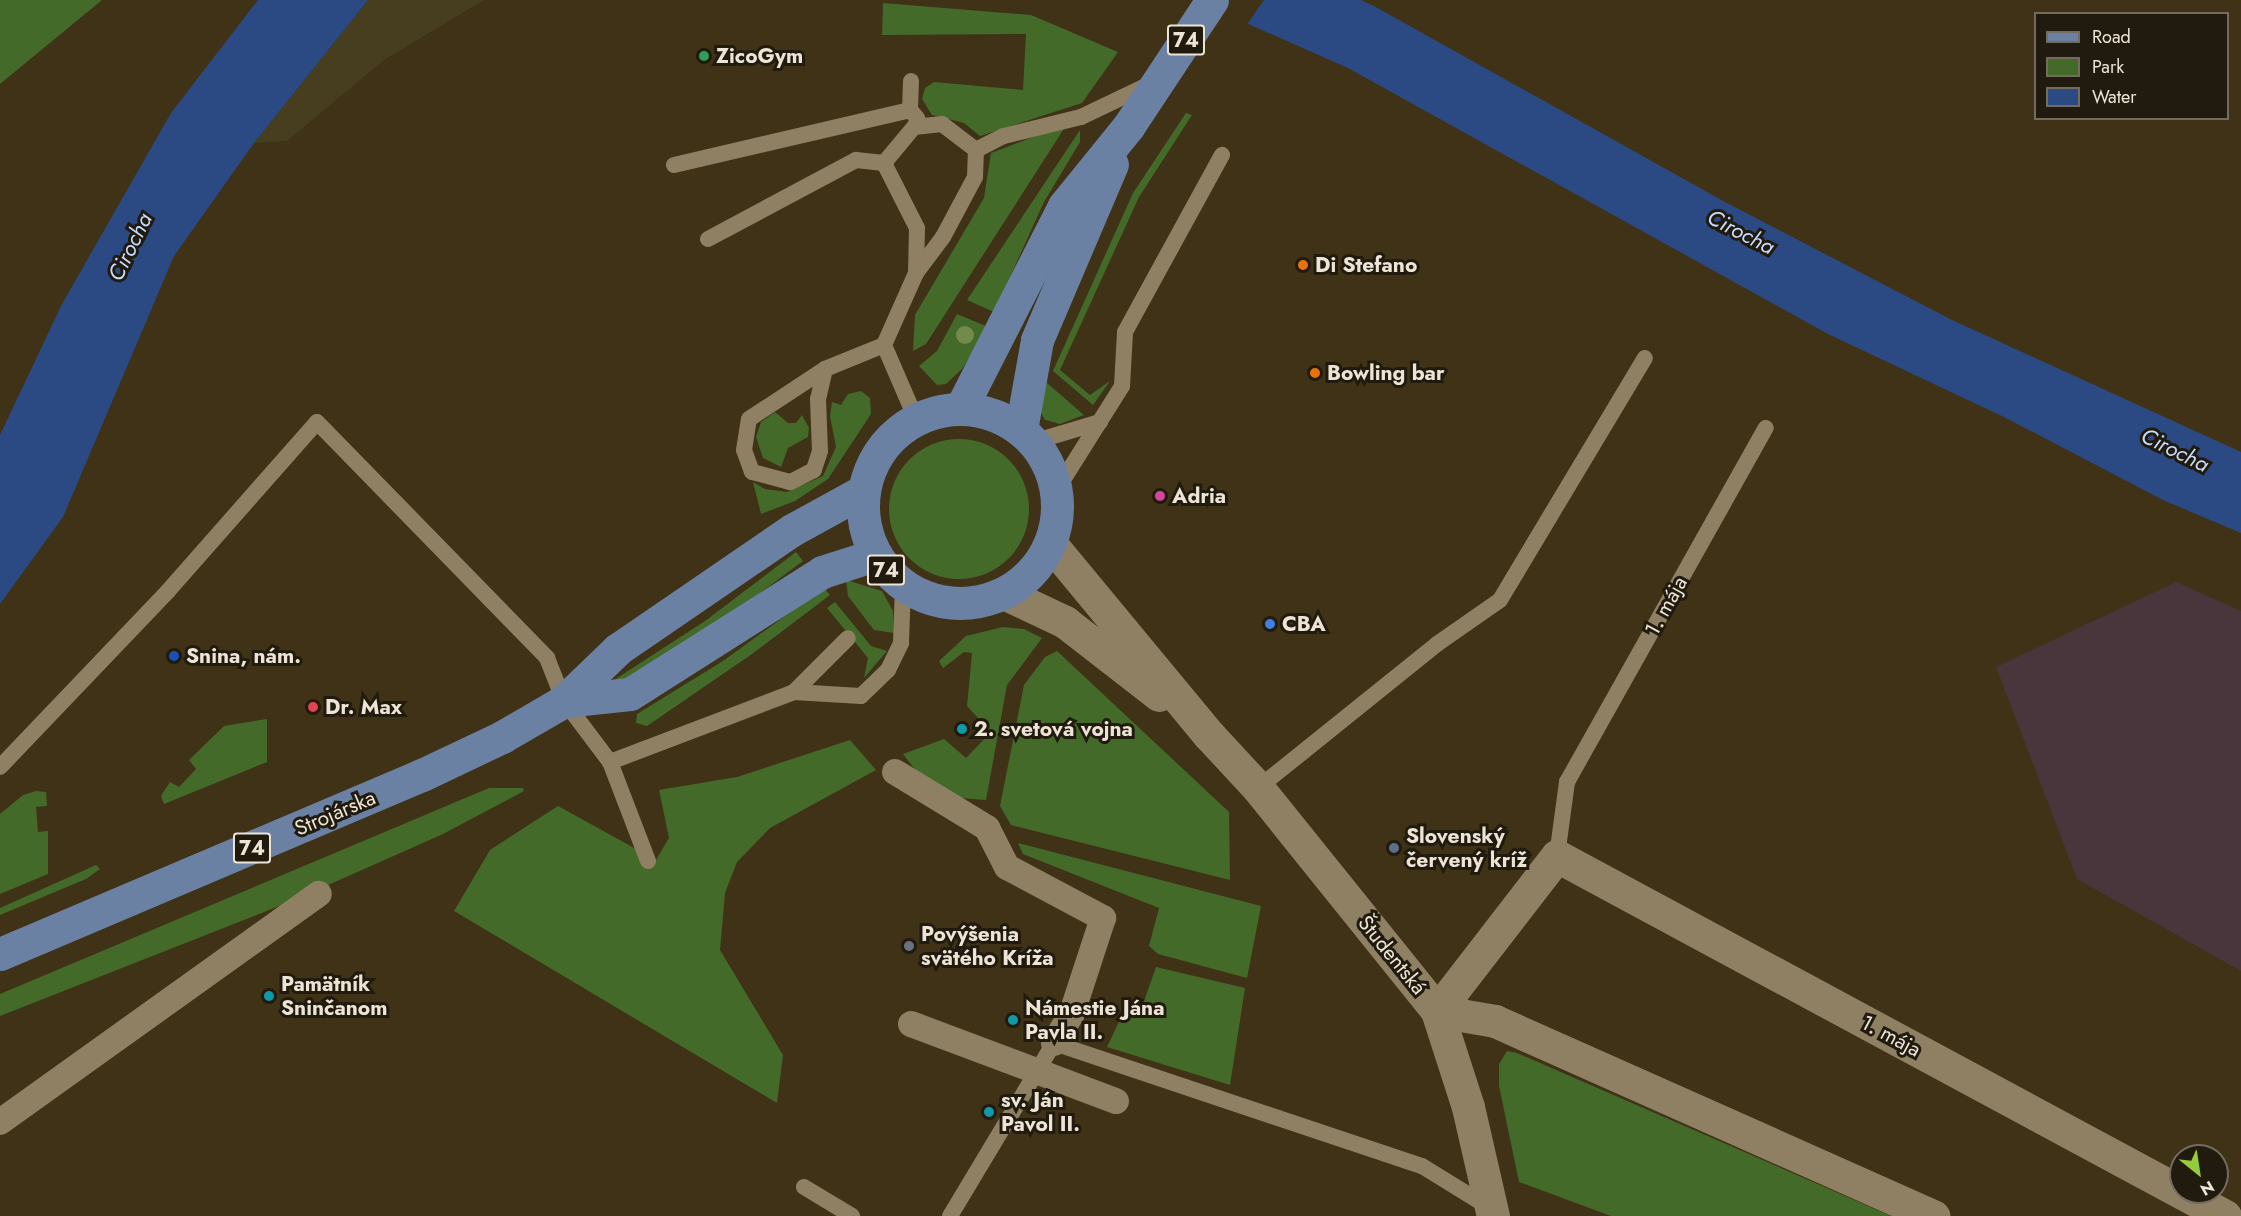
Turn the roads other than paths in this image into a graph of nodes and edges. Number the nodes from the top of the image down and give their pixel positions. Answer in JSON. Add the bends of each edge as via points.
{"nodes":[{"id":1,"x":1212,"y":0,"type":"edge"},
{"id":2,"x":1159,"y":80,"type":"junction"},
{"id":3,"x":911,"y":81,"type":"dead end"},
{"id":4,"x":910,"y":110,"type":"junction"},
{"id":5,"x":923,"y":126,"type":"junction"},
{"id":6,"x":1128,"y":127,"type":"junction"},
{"id":7,"x":976,"y":150,"type":"junction"},
{"id":8,"x":1222,"y":155,"type":"dead end"},
{"id":9,"x":884,"y":163,"type":"junction"},
{"id":10,"x":674,"y":165,"type":"dead end"},
{"id":11,"x":708,"y":239,"type":"dead end"},
{"id":12,"x":916,"y":273,"type":"junction"},
{"id":13,"x":884,"y":345,"type":"junction"},
{"id":14,"x":1645,"y":358,"type":"dead end"},
{"id":15,"x":825,"y":369,"type":"junction"},
{"id":16,"x":961,"y":408,"type":"junction"},
{"id":17,"x":916,"y":419,"type":"junction"},
{"id":18,"x":1100,"y":422,"type":"junction"},
{"id":19,"x":1766,"y":428,"type":"dead end"},
{"id":20,"x":1027,"y":436,"type":"junction"},
{"id":21,"x":863,"y":491,"type":"junction"},
{"id":22,"x":1056,"y":491,"type":"junction"},
{"id":23,"x":1050,"y":543,"type":"junction"},
{"id":24,"x":875,"y":555,"type":"junction"},
{"id":25,"x":903,"y":586,"type":"junction"},
{"id":26,"x":1004,"y":593,"type":"junction"},
{"id":27,"x":848,"y":638,"type":"dead end"},
{"id":28,"x":794,"y":692,"type":"junction"},
{"id":29,"x":564,"y":701,"type":"junction"},
{"id":30,"x":1209,"y":735,"type":"junction"},
{"id":31,"x":610,"y":762,"type":"junction"},
{"id":32,"x":0,"y":767,"type":"edge"},
{"id":33,"x":895,"y":772,"type":"dead end"},
{"id":34,"x":1258,"y":788,"type":"junction"},
{"id":35,"x":1557,"y":856,"type":"junction"},
{"id":36,"x":648,"y":861,"type":"dead end"},
{"id":37,"x":319,"y":894,"type":"dead end"},
{"id":38,"x":0,"y":954,"type":"edge"},
{"id":39,"x":1437,"y":1011,"type":"junction"},
{"id":40,"x":911,"y":1024,"type":"dead end"},
{"id":41,"x":1054,"y":1043,"type":"junction"},
{"id":42,"x":1037,"y":1072,"type":"junction"},
{"id":43,"x":1116,"y":1101,"type":"dead end"},
{"id":44,"x":0,"y":1122,"type":"edge"},
{"id":45,"x":804,"y":1187,"type":"dead end"},
{"id":46,"x":1499,"y":1214,"type":"edge"},
{"id":47,"x":852,"y":1216,"type":"edge"},
{"id":48,"x":950,"y":1216,"type":"edge"},
{"id":49,"x":1934,"y":1216,"type":"edge"},
{"id":50,"x":2224,"y":1216,"type":"edge"}],
"edges":[{"from":1,"to":2,"type":"main road","number":"74"},
{"from":2,"to":6,"type":"main road","number":"74"},
{"from":2,"to":7,"type":"lane","via":[[1081,117],[1004,136]]},
{"from":3,"to":4,"type":"lane"},
{"from":4,"to":5,"type":"lane"},
{"from":4,"to":10,"type":"lane"},
{"from":5,"to":7,"type":"lane","via":[[942,124]]},
{"from":5,"to":9,"type":"lane","via":[[914,127]]},
{"from":6,"to":16,"type":"main road","number":"74","via":[[1064,206]]},
{"from":6,"to":20,"type":"main road","number":"74","via":[[1037,340]]},
{"from":7,"to":12,"type":"lane","via":[[975,177],[962,204]]},
{"from":8,"to":18,"type":"lane","via":[[1125,332],[1122,386]]},
{"from":9,"to":11,"type":"lane","via":[[856,160]]},
{"from":9,"to":12,"type":"lane","via":[[917,228]]},
{"from":12,"to":13,"type":"lane"},
{"from":13,"to":15,"type":"lane"},
{"from":13,"to":17,"type":"lane"},
{"from":14,"to":34,"type":"lane","via":[[1500,600],[1437,644]]},
{"from":15,"to":15,"type":"lane","via":[[749,419],[744,450],[752,472],[790,482],[814,470],[820,451],[818,399]]},
{"from":16,"to":17,"type":"main road","number":"74"},
{"from":16,"to":20,"type":"main road","number":"74","via":[[993,414]]},
{"from":17,"to":21,"type":"main road","number":"74","via":[[881,449],[869,468]]},
{"from":18,"to":20,"type":"lane"},
{"from":18,"to":22,"type":"lane"},
{"from":19,"to":35,"type":"lane","name":"1. mája","via":[[1567,782]]},
{"from":20,"to":22,"type":"main road","number":"74","via":[[1044,457]]},
{"from":21,"to":24,"type":"main road","number":"74","via":[[866,535]]},
{"from":21,"to":29,"type":"main road","number":"74","via":[[792,530],[618,649]]},
{"from":22,"to":23,"type":"main road","number":"74","via":[[1055,526]]},
{"from":23,"to":26,"type":"main road","number":"74","via":[[1031,572]]},
{"from":23,"to":30,"type":"street"},
{"from":24,"to":25,"type":"main road","number":"74"},
{"from":24,"to":29,"type":"main road","number":"74","via":[[822,572],[630,694]]},
{"from":25,"to":26,"type":"main road","number":"74","via":[[922,597],[964,604]]},
{"from":25,"to":28,"type":"lane","via":[[902,643],[888,670],[861,696]]},
{"from":26,"to":30,"type":"street","via":[[1065,622]]},
{"from":27,"to":28,"type":"lane"},
{"from":28,"to":31,"type":"lane"},
{"from":29,"to":31,"type":"lane"},
{"from":29,"to":32,"type":"lane","via":[[548,658],[317,422],[168,591]]},
{"from":29,"to":38,"type":"main road","name":"Strojárska","number":"74","via":[[422,775]]},
{"from":30,"to":34,"type":"street","name":"Študentská"},
{"from":31,"to":36,"type":"lane"},
{"from":33,"to":41,"type":"street","via":[[987,828],[1007,867],[1103,918],[1072,1013]]},
{"from":34,"to":39,"type":"street","name":"Študentská"},
{"from":35,"to":39,"type":"street"},
{"from":35,"to":50,"type":"street","name":"1. mája"},
{"from":37,"to":44,"type":"street"},
{"from":39,"to":46,"type":"street","name":"Študentská"},
{"from":39,"to":49,"type":"street","via":[[1495,1021]]},
{"from":40,"to":42,"type":"street"},
{"from":41,"to":42,"type":"lane"},
{"from":41,"to":46,"type":"lane","via":[[1422,1166]]},
{"from":42,"to":43,"type":"street"},
{"from":42,"to":48,"type":"lane"},
{"from":45,"to":47,"type":"lane"}]}
